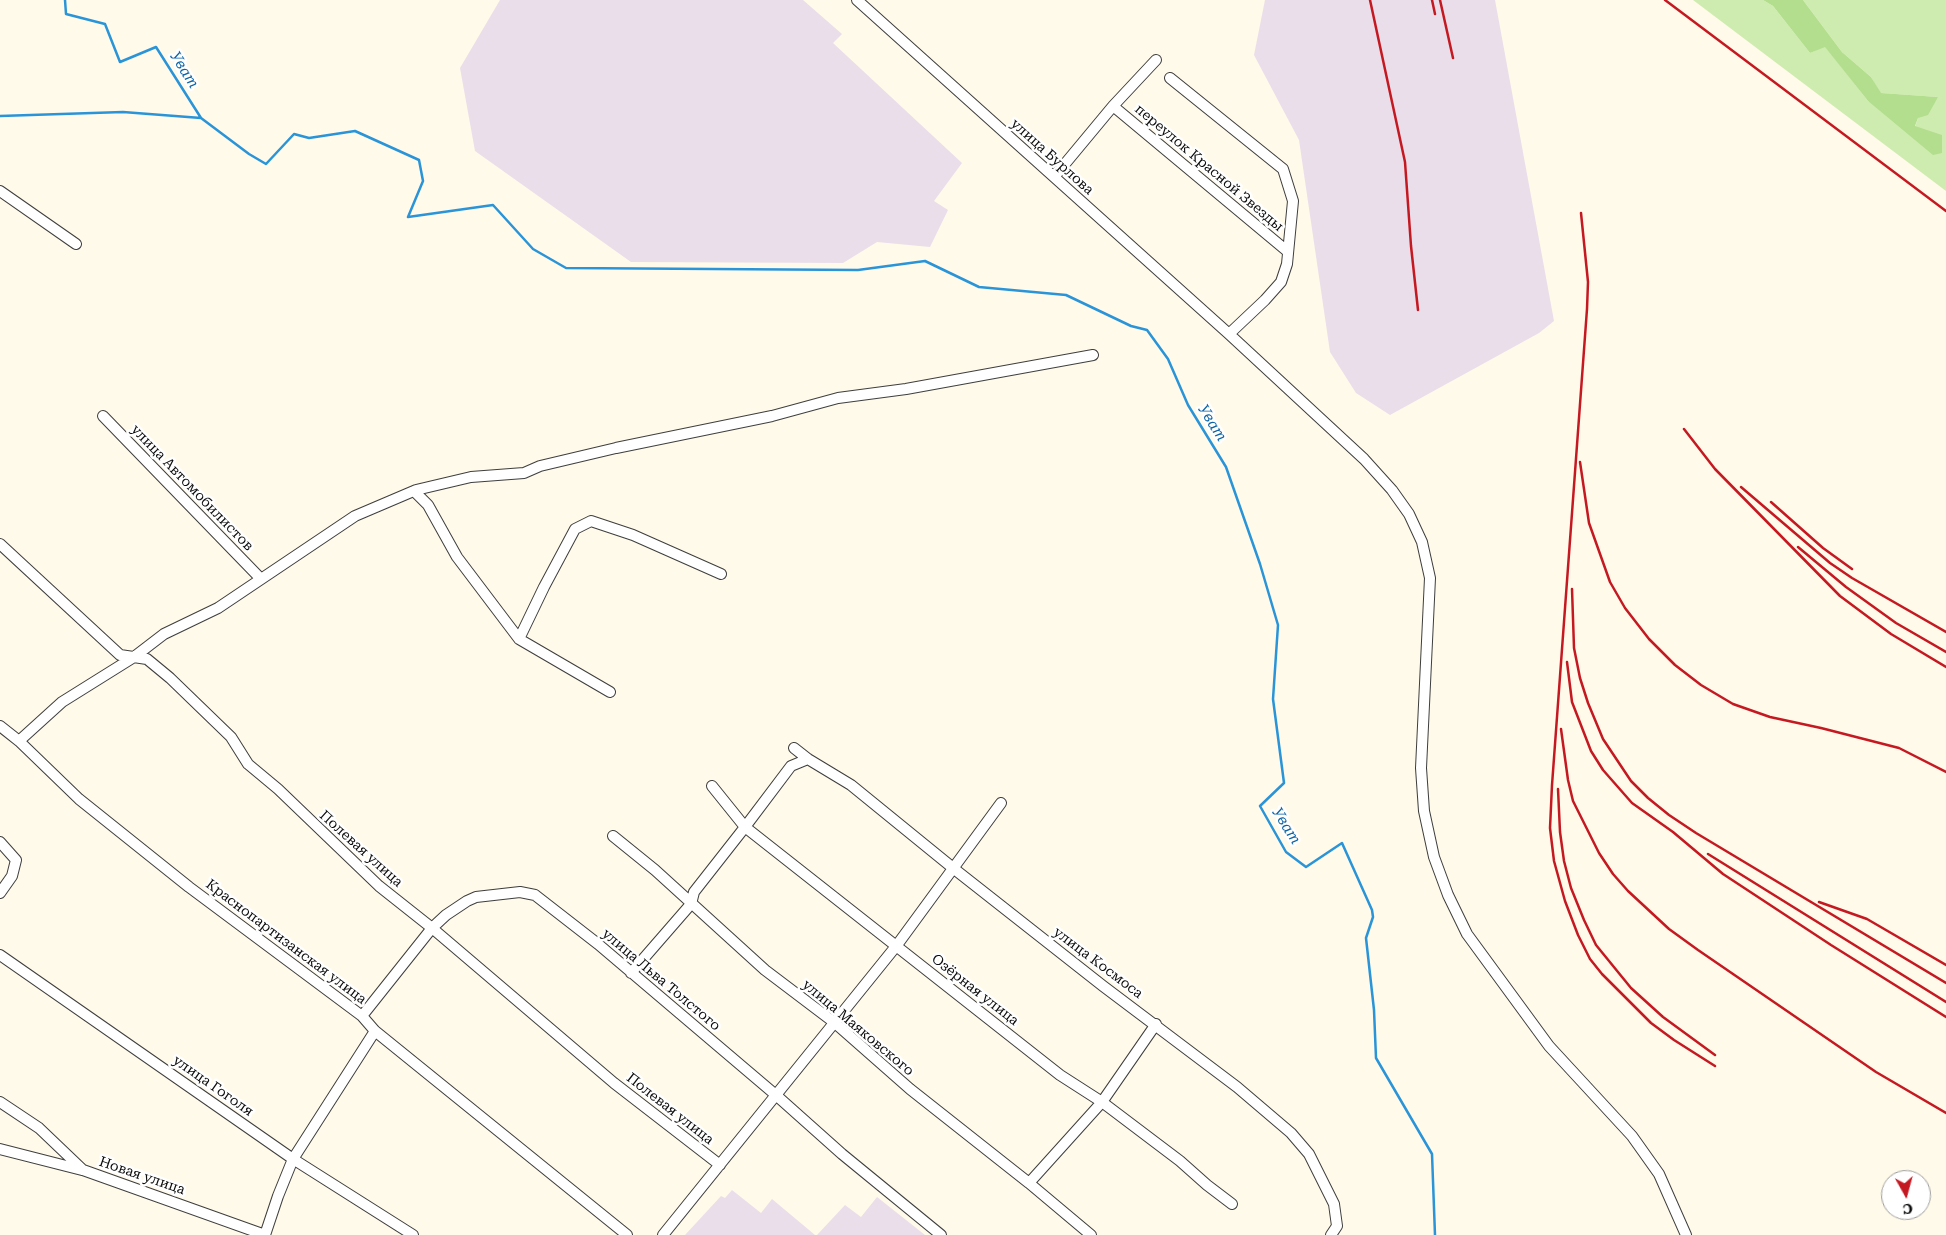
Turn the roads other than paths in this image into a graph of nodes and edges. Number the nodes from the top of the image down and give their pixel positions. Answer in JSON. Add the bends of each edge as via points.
{"nodes":[{"id":1,"x":857,"y":0,"type":"edge"},
{"id":2,"x":1156,"y":60,"type":"dead end"},
{"id":3,"x":1170,"y":78,"type":"dead end"},
{"id":4,"x":1114,"y":106,"type":"junction"},
{"id":5,"x":1054,"y":177,"type":"junction"},
{"id":6,"x":0,"y":191,"type":"edge"},
{"id":7,"x":76,"y":244,"type":"dead end"},
{"id":8,"x":1287,"y":251,"type":"junction"},
{"id":9,"x":1229,"y":334,"type":"junction"},
{"id":10,"x":1093,"y":355,"type":"dead end"},
{"id":11,"x":104,"y":416,"type":"dead end"},
{"id":12,"x":414,"y":491,"type":"junction"},
{"id":13,"x":0,"y":544,"type":"edge"},
{"id":14,"x":721,"y":574,"type":"dead end"},
{"id":15,"x":261,"y":579,"type":"junction"},
{"id":16,"x":519,"y":639,"type":"junction"},
{"id":17,"x":134,"y":657,"type":"junction"},
{"id":18,"x":610,"y":692,"type":"dead end"},
{"id":19,"x":0,"y":726,"type":"edge"},
{"id":20,"x":19,"y":741,"type":"junction"},
{"id":21,"x":794,"y":748,"type":"dead end"},
{"id":22,"x":808,"y":759,"type":"junction"},
{"id":23,"x":712,"y":786,"type":"dead end"},
{"id":24,"x":1001,"y":803,"type":"dead end"},
{"id":25,"x":745,"y":828,"type":"junction"},
{"id":26,"x":613,"y":836,"type":"dead end"},
{"id":27,"x":0,"y":842,"type":"edge"},
{"id":28,"x":954,"y":868,"type":"junction"},
{"id":29,"x":0,"y":893,"type":"edge"},
{"id":30,"x":691,"y":904,"type":"junction"},
{"id":31,"x":432,"y":928,"type":"junction"},
{"id":32,"x":897,"y":946,"type":"junction"},
{"id":33,"x":0,"y":954,"type":"edge"},
{"id":34,"x":631,"y":973,"type":"junction"},
{"id":35,"x":362,"y":1016,"type":"junction"},
{"id":36,"x":834,"y":1023,"type":"junction"},
{"id":37,"x":1156,"y":1024,"type":"junction"},
{"id":38,"x":375,"y":1031,"type":"junction"},
{"id":39,"x":777,"y":1096,"type":"junction"},
{"id":40,"x":0,"y":1102,"type":"edge"},
{"id":41,"x":1102,"y":1102,"type":"junction"},
{"id":42,"x":0,"y":1149,"type":"edge"},
{"id":43,"x":293,"y":1159,"type":"junction"},
{"id":44,"x":720,"y":1166,"type":"junction"},
{"id":45,"x":83,"y":1170,"type":"junction"},
{"id":46,"x":1029,"y":1183,"type":"junction"},
{"id":47,"x":1232,"y":1204,"type":"dead end"},
{"id":48,"x":265,"y":1235,"type":"edge"},
{"id":49,"x":413,"y":1235,"type":"edge"},
{"id":50,"x":627,"y":1235,"type":"edge"},
{"id":51,"x":663,"y":1235,"type":"edge"},
{"id":52,"x":941,"y":1235,"type":"edge"},
{"id":53,"x":1091,"y":1235,"type":"edge"},
{"id":54,"x":1331,"y":1235,"type":"edge"},
{"id":55,"x":1686,"y":1235,"type":"edge"}],
"edges":[{"from":1,"to":5,"type":"street","name":"улица Бурлова"},
{"from":2,"to":4,"type":"street"},
{"from":3,"to":8,"type":"street","via":[[1283,168],[1293,201]]},
{"from":4,"to":5,"type":"street"},
{"from":4,"to":8,"type":"street","name":"переулок Красной Звезды"},
{"from":5,"to":9,"type":"street","name":"улица Бурлова"},
{"from":6,"to":7,"type":"street"},
{"from":8,"to":9,"type":"street","via":[[1281,282]]},
{"from":9,"to":55,"type":"street","name":"улица Бурлова","via":[[1364,459],[1409,514],[1422,542],[1430,578],[1421,768],[1424,811],[1434,857],[1448,895],[1472,942],[1549,1046],[1632,1136],[1659,1174]]},
{"from":10,"to":12,"type":"street","via":[[838,398],[772,416],[540,466],[524,473],[471,477]]},
{"from":11,"to":15,"type":"street","name":"улица Автомобилистов"},
{"from":12,"to":15,"type":"street","via":[[355,516]]},
{"from":12,"to":16,"type":"street","via":[[428,505],[456,557]]},
{"from":13,"to":17,"type":"street","name":"Полевая улица","via":[[120,654]]},
{"from":14,"to":16,"type":"street","via":[[633,535],[592,521],[575,529]]},
{"from":15,"to":17,"type":"street","via":[[218,608],[164,634]]},
{"from":16,"to":18,"type":"street"},
{"from":17,"to":20,"type":"street","via":[[62,702]]},
{"from":17,"to":31,"type":"street","name":"Полевая улица","via":[[147,659],[170,678],[231,737],[248,764],[379,886]]},
{"from":19,"to":20,"type":"street","name":"Краснопартизанская улица"},
{"from":20,"to":35,"type":"street","name":"Краснопартизанская улица","via":[[79,799]]},
{"from":21,"to":22,"type":"street","name":"улица Космоса"},
{"from":22,"to":25,"type":"street","via":[[791,766]]},
{"from":22,"to":28,"type":"street","name":"улица Космоса","via":[[851,784]]},
{"from":23,"to":25,"type":"street","name":"Озёрная улица"},
{"from":24,"to":28,"type":"street"},
{"from":25,"to":30,"type":"street","via":[[694,892]]},
{"from":25,"to":32,"type":"street","name":"Озёрная улица"},
{"from":26,"to":30,"type":"street","name":"улица Маяковского"},
{"from":27,"to":29,"type":"street","via":[[16,860],[12,876]]},
{"from":28,"to":32,"type":"street"},
{"from":28,"to":37,"type":"street","name":"улица Космоса"},
{"from":30,"to":34,"type":"street"},
{"from":30,"to":36,"type":"street","name":"улица Маяковского","via":[[765,970]]},
{"from":31,"to":34,"type":"street","name":"улица Льва Толстого","via":[[446,915],[476,897],[528,893],[558,912]]},
{"from":31,"to":35,"type":"street","name":"улица Льва Толстого"},
{"from":31,"to":44,"type":"street","name":"Полевая улица","via":[[614,1083]]},
{"from":32,"to":36,"type":"street"},
{"from":32,"to":41,"type":"street","name":"Озёрная улица","via":[[1060,1074]]},
{"from":33,"to":43,"type":"street","name":"улица Гоголя"},
{"from":34,"to":39,"type":"street","name":"улица Льва Толстого"},
{"from":35,"to":38,"type":"street","name":"Краснопартизанская улица"},
{"from":36,"to":39,"type":"street"},
{"from":36,"to":46,"type":"street","name":"улица Маяковского","via":[[910,1089]]},
{"from":37,"to":41,"type":"street"},
{"from":37,"to":54,"type":"street","name":"улица Космоса","via":[[1291,1133],[1309,1154],[1334,1204],[1337,1226]]},
{"from":38,"to":43,"type":"street"},
{"from":38,"to":50,"type":"street","name":"Краснопартизанская улица"},
{"from":39,"to":44,"type":"street"},
{"from":39,"to":52,"type":"street","name":"улица Льва Толстого"},
{"from":40,"to":45,"type":"street","name":"Новая улица","via":[[39,1128]]},
{"from":41,"to":46,"type":"street"},
{"from":41,"to":47,"type":"street","name":"Озёрная улица"},
{"from":42,"to":45,"type":"street"},
{"from":43,"to":48,"type":"street"},
{"from":43,"to":49,"type":"street","name":"улица Гоголя"},
{"from":44,"to":51,"type":"street"},
{"from":45,"to":48,"type":"street","name":"Новая улица"},
{"from":46,"to":53,"type":"street","name":"улица Маяковского"}]}
